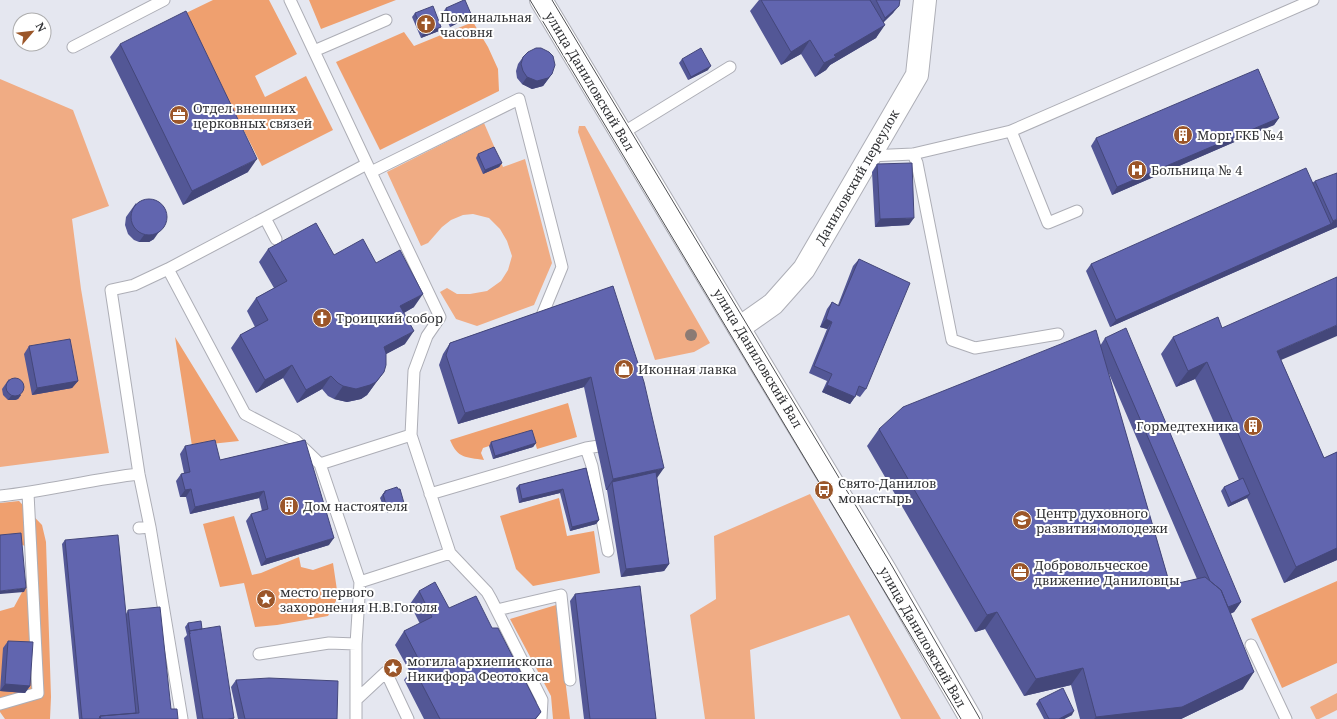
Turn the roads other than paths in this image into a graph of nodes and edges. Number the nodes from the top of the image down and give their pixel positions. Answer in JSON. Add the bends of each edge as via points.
{"nodes":[{"id":1,"x":164,"y":0,"type":"edge"},
{"id":2,"x":290,"y":0,"type":"edge"},
{"id":3,"x":541,"y":0,"type":"edge"},
{"id":4,"x":925,"y":0,"type":"edge"},
{"id":5,"x":1313,"y":0,"type":"edge"},
{"id":6,"x":386,"y":20,"type":"dead end"},
{"id":7,"x":73,"y":47,"type":"dead end"},
{"id":8,"x":314,"y":51,"type":"junction"},
{"id":9,"x":730,"y":67,"type":"dead end"},
{"id":10,"x":1011,"y":131,"type":"junction"},
{"id":11,"x":621,"y":134,"type":"junction"},
{"id":12,"x":913,"y":154,"type":"junction"},
{"id":13,"x":869,"y":156,"type":"junction"},
{"id":14,"x":369,"y":168,"type":"junction"},
{"id":15,"x":1077,"y":211,"type":"dead end"},
{"id":16,"x":265,"y":218,"type":"junction"},
{"id":17,"x":276,"y":239,"type":"dead end"},
{"id":18,"x":168,"y":269,"type":"junction"},
{"id":19,"x":543,"y":313,"type":"edge"},
{"id":20,"x":739,"y":328,"type":"junction"},
{"id":21,"x":1058,"y":334,"type":"dead end"},
{"id":22,"x":411,"y":435,"type":"junction"},
{"id":23,"x":599,"y":446,"type":"dead end"},
{"id":24,"x":586,"y":448,"type":"junction"},
{"id":25,"x":320,"y":464,"type":"junction"},
{"id":26,"x":139,"y":474,"type":"junction"},
{"id":27,"x":28,"y":493,"type":"junction"},
{"id":28,"x":430,"y":494,"type":"junction"},
{"id":29,"x":0,"y":496,"type":"edge"},
{"id":30,"x":608,"y":551,"type":"dead end"},
{"id":31,"x":450,"y":553,"type":"junction"},
{"id":32,"x":360,"y":582,"type":"junction"},
{"id":33,"x":496,"y":610,"type":"junction"},
{"id":34,"x":356,"y":644,"type":"junction"},
{"id":35,"x":1251,"y":645,"type":"dead end"},
{"id":36,"x":259,"y":654,"type":"dead end"},
{"id":37,"x":570,"y":680,"type":"dead end"},
{"id":38,"x":356,"y":700,"type":"junction"},
{"id":39,"x":0,"y":704,"type":"edge"},
{"id":40,"x":182,"y":719,"type":"edge"},
{"id":41,"x":356,"y":719,"type":"edge"},
{"id":42,"x":408,"y":719,"type":"edge"},
{"id":43,"x":541,"y":719,"type":"edge"},
{"id":44,"x":971,"y":719,"type":"edge"},
{"id":45,"x":1286,"y":719,"type":"edge"}],
"edges":[{"from":1,"to":7,"type":"lane"},
{"from":2,"to":8,"type":"lane"},
{"from":3,"to":11,"type":"main road","name":"улица Даниловский Вал"},
{"from":4,"to":13,"type":"main road","name":"Даниловский переулок","via":[[917,75]]},
{"from":5,"to":10,"type":"lane"},
{"from":6,"to":8,"type":"lane"},
{"from":8,"to":14,"type":"lane"},
{"from":9,"to":11,"type":"lane"},
{"from":10,"to":12,"type":"lane"},
{"from":10,"to":15,"type":"lane","via":[[1048,223]]},
{"from":11,"to":20,"type":"main road","name":"улица Даниловский Вал"},
{"from":12,"to":13,"type":"lane"},
{"from":12,"to":21,"type":"lane","via":[[917,163],[952,340],[976,348]]},
{"from":13,"to":20,"type":"main road","name":"Даниловский переулок","via":[[804,269],[773,304]]},
{"from":14,"to":16,"type":"lane"},
{"from":14,"to":19,"type":"lane","via":[[519,99],[562,267]]},
{"from":14,"to":22,"type":"lane","via":[[440,317],[427,336],[414,371]]},
{"from":16,"to":17,"type":"lane"},
{"from":16,"to":18,"type":"lane"},
{"from":18,"to":25,"type":"lane","via":[[245,414],[295,440]]},
{"from":18,"to":26,"type":"lane","via":[[134,284],[110,290]]},
{"from":20,"to":44,"type":"main road","name":"улица Даниловский Вал","via":[[885,570]]},
{"from":22,"to":25,"type":"lane"},
{"from":22,"to":28,"type":"lane"},
{"from":23,"to":24,"type":"lane"},
{"from":24,"to":28,"type":"lane"},
{"from":24,"to":30,"type":"lane","via":[[592,466]]},
{"from":25,"to":32,"type":"lane"},
{"from":26,"to":27,"type":"lane"},
{"from":26,"to":40,"type":"lane","via":[[145,527]]},
{"from":27,"to":29,"type":"lane"},
{"from":27,"to":39,"type":"lane","via":[[38,693]]},
{"from":28,"to":31,"type":"lane"},
{"from":31,"to":32,"type":"lane"},
{"from":31,"to":33,"type":"lane","via":[[487,592]]},
{"from":32,"to":34,"type":"lane"},
{"from":33,"to":37,"type":"lane","via":[[561,595]]},
{"from":33,"to":43,"type":"lane","via":[[542,700]]},
{"from":34,"to":36,"type":"lane","via":[[330,643]]},
{"from":34,"to":38,"type":"lane"},
{"from":35,"to":45,"type":"lane"},
{"from":38,"to":41,"type":"lane"},
{"from":38,"to":42,"type":"lane","via":[[386,672]]}]}
